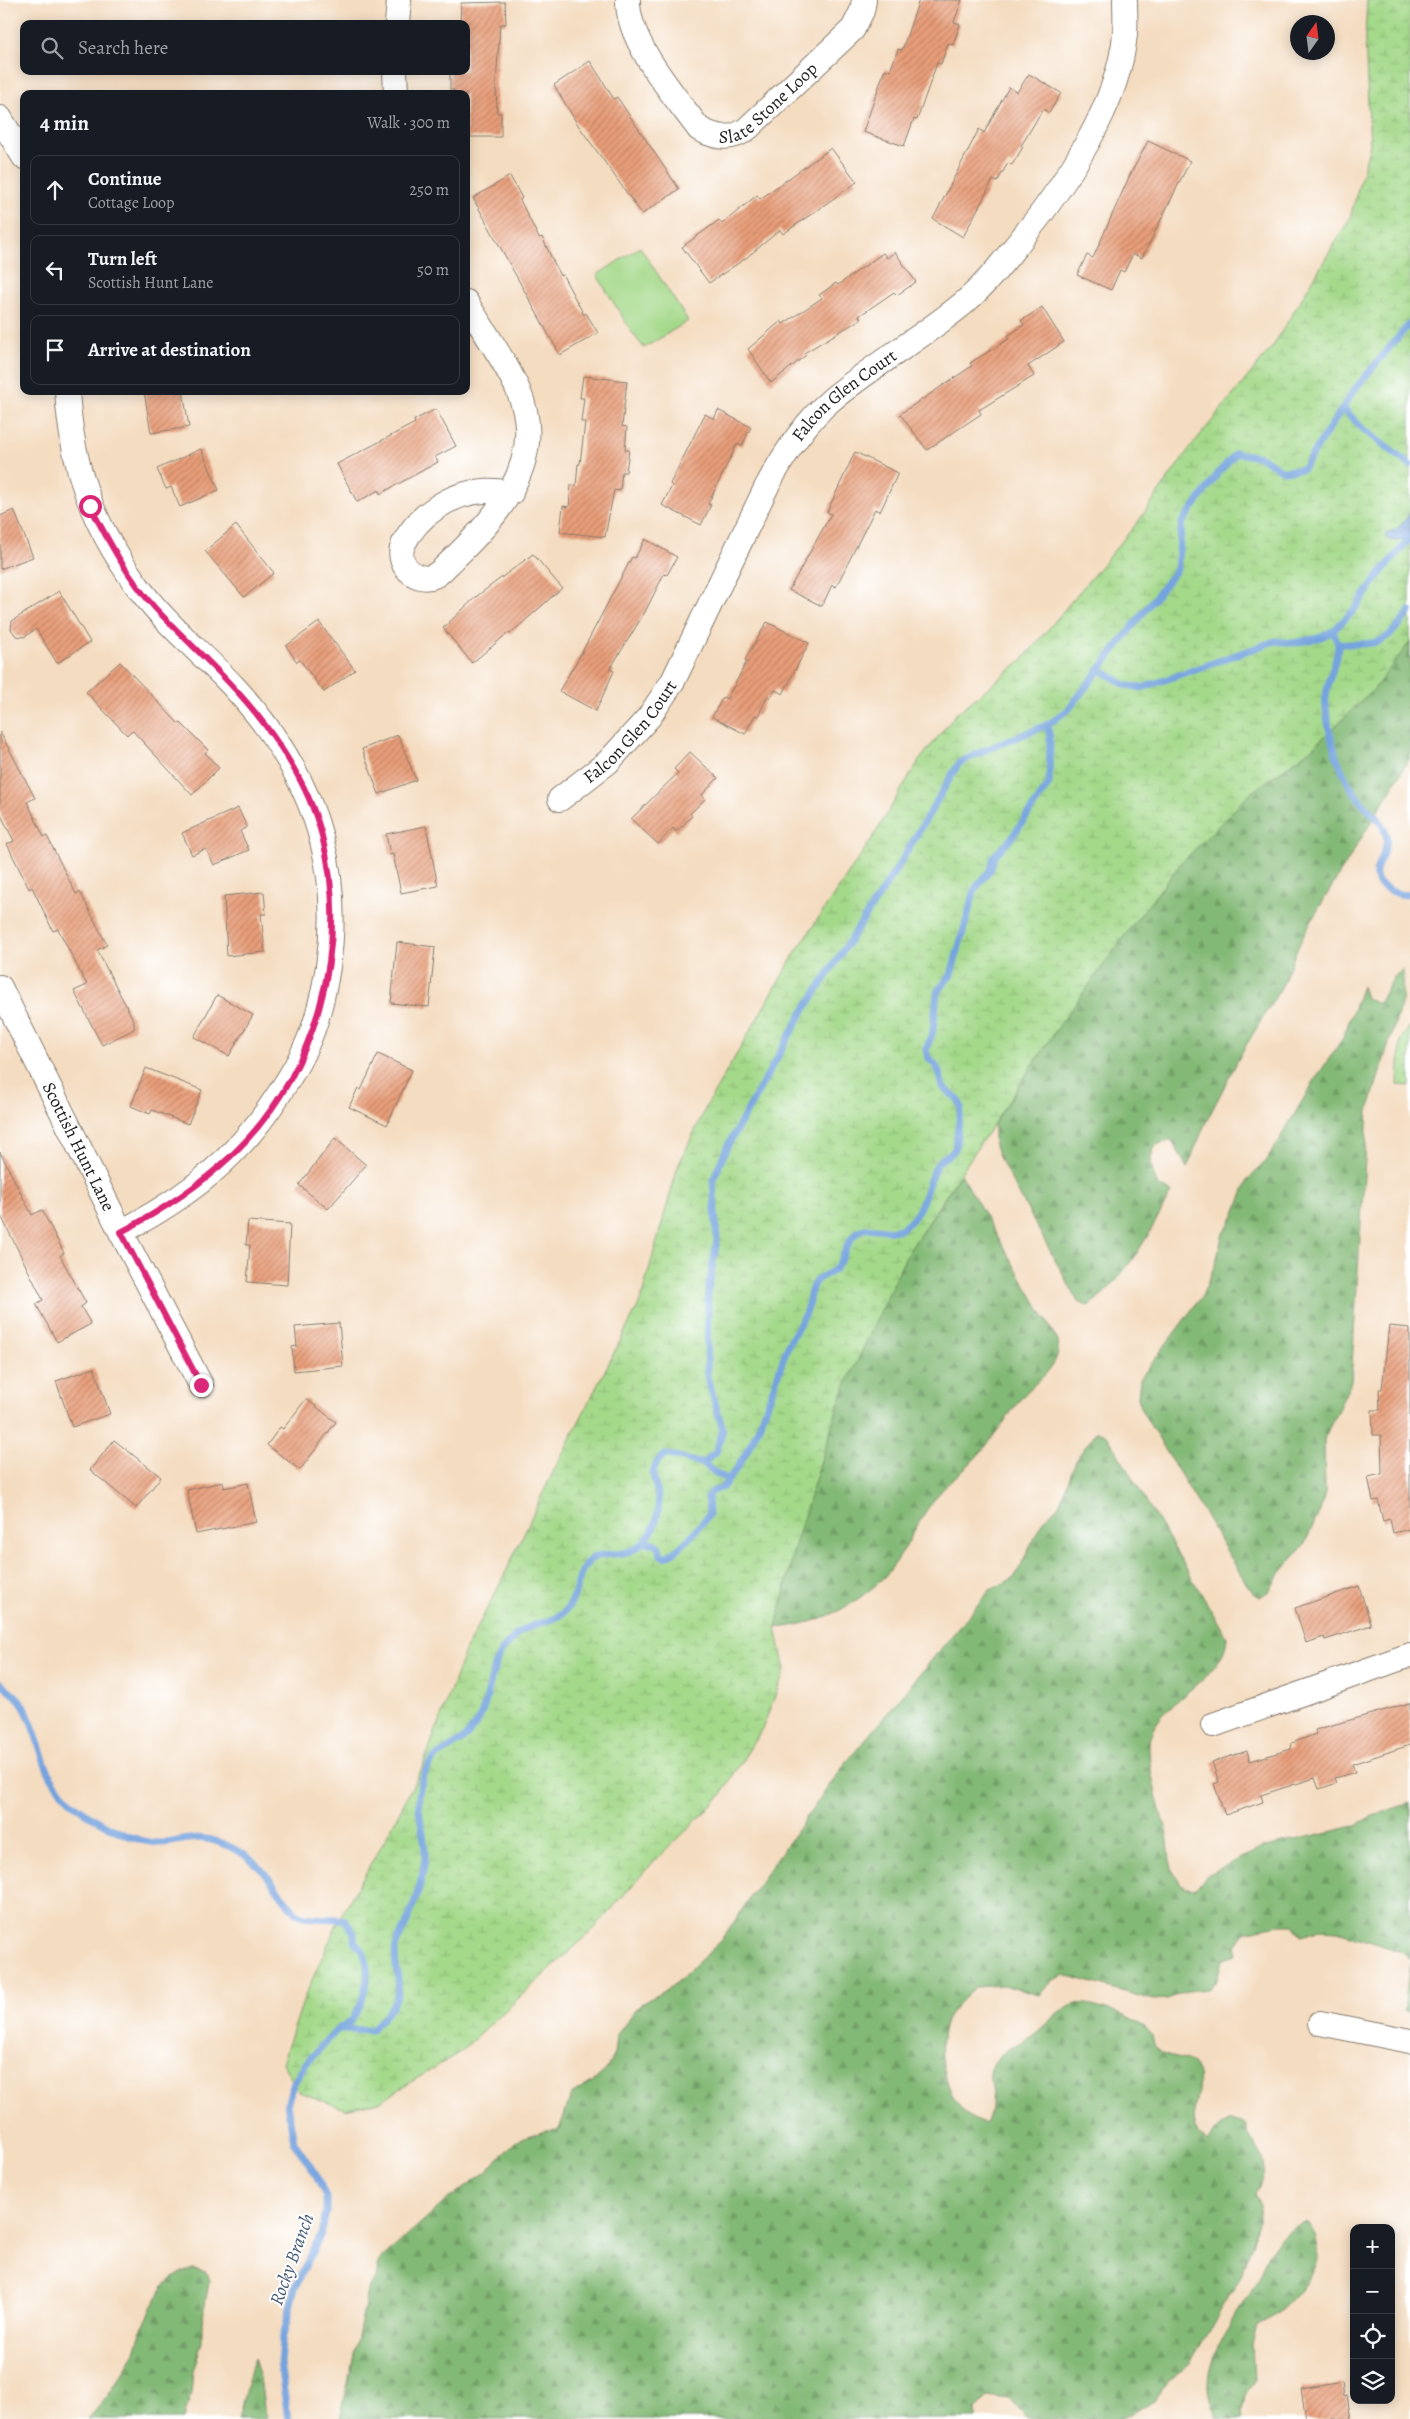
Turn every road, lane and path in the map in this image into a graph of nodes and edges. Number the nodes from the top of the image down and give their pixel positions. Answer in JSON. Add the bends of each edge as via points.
{"nodes":[{"id":1,"x":399,"y":0,"type":"edge"},
{"id":2,"x":628,"y":0,"type":"edge"},
{"id":3,"x":864,"y":0,"type":"edge"},
{"id":4,"x":1125,"y":0,"type":"edge"},
{"id":5,"x":397,"y":20,"type":"edge"},
{"id":6,"x":395,"y":75,"type":"edge"},
{"id":7,"x":396,"y":90,"type":"edge"},
{"id":8,"x":0,"y":118,"type":"edge"},
{"id":9,"x":20,"y":150,"type":"edge"},
{"id":10,"x":470,"y":309,"type":"edge"},
{"id":11,"x":68,"y":395,"type":"edge"},
{"id":12,"x":511,"y":493,"type":"junction"},
{"id":13,"x":560,"y":799,"type":"dead end"},
{"id":14,"x":0,"y":987,"type":"edge"},
{"id":15,"x":121,"y":1232,"type":"junction"},
{"id":16,"x":201,"y":1385,"type":"dead end"},
{"id":17,"x":1410,"y":1655,"type":"edge"},
{"id":18,"x":1213,"y":1725,"type":"dead end"},
{"id":19,"x":1320,"y":2024,"type":"dead end"},
{"id":20,"x":1410,"y":2040,"type":"edge"}],
"edges":[{"from":1,"to":5,"type":"street"},
{"from":2,"to":3,"type":"street","name":"Slate Stone Loop","via":[[633,30],[644,52],[699,129],[712,136],[727,138],[748,128],[852,29]]},
{"from":4,"to":13,"type":"street","name":"Falcon Glen Court","via":[[1125,35],[1105,104],[1081,155],[1040,215],[995,272],[966,301],[830,401],[802,431],[766,488],[673,681],[649,717],[608,762]]},
{"from":6,"to":7,"type":"street"},
{"from":8,"to":9,"type":"street"},
{"from":10,"to":12,"type":"street","via":[[518,390],[526,414],[528,438],[524,463]]},
{"from":11,"to":15,"type":"street","via":[[70,431],[79,473],[90,506],[108,542],[155,607],[234,688],[286,757],[313,808],[322,834],[333,912],[332,946],[325,989],[313,1031],[294,1072],[268,1112],[232,1155],[197,1186],[158,1213]]},
{"from":12,"to":12,"type":"street","via":[[474,539],[438,574],[428,578],[408,571],[401,559],[402,549],[409,531],[422,517],[464,494],[485,490]]},
{"from":14,"to":15,"type":"street","name":"Scottish Hunt Lane"},
{"from":15,"to":16,"type":"street","name":"Scottish Hunt Lane"},
{"from":17,"to":18,"type":"street"},
{"from":19,"to":20,"type":"street"}]}
